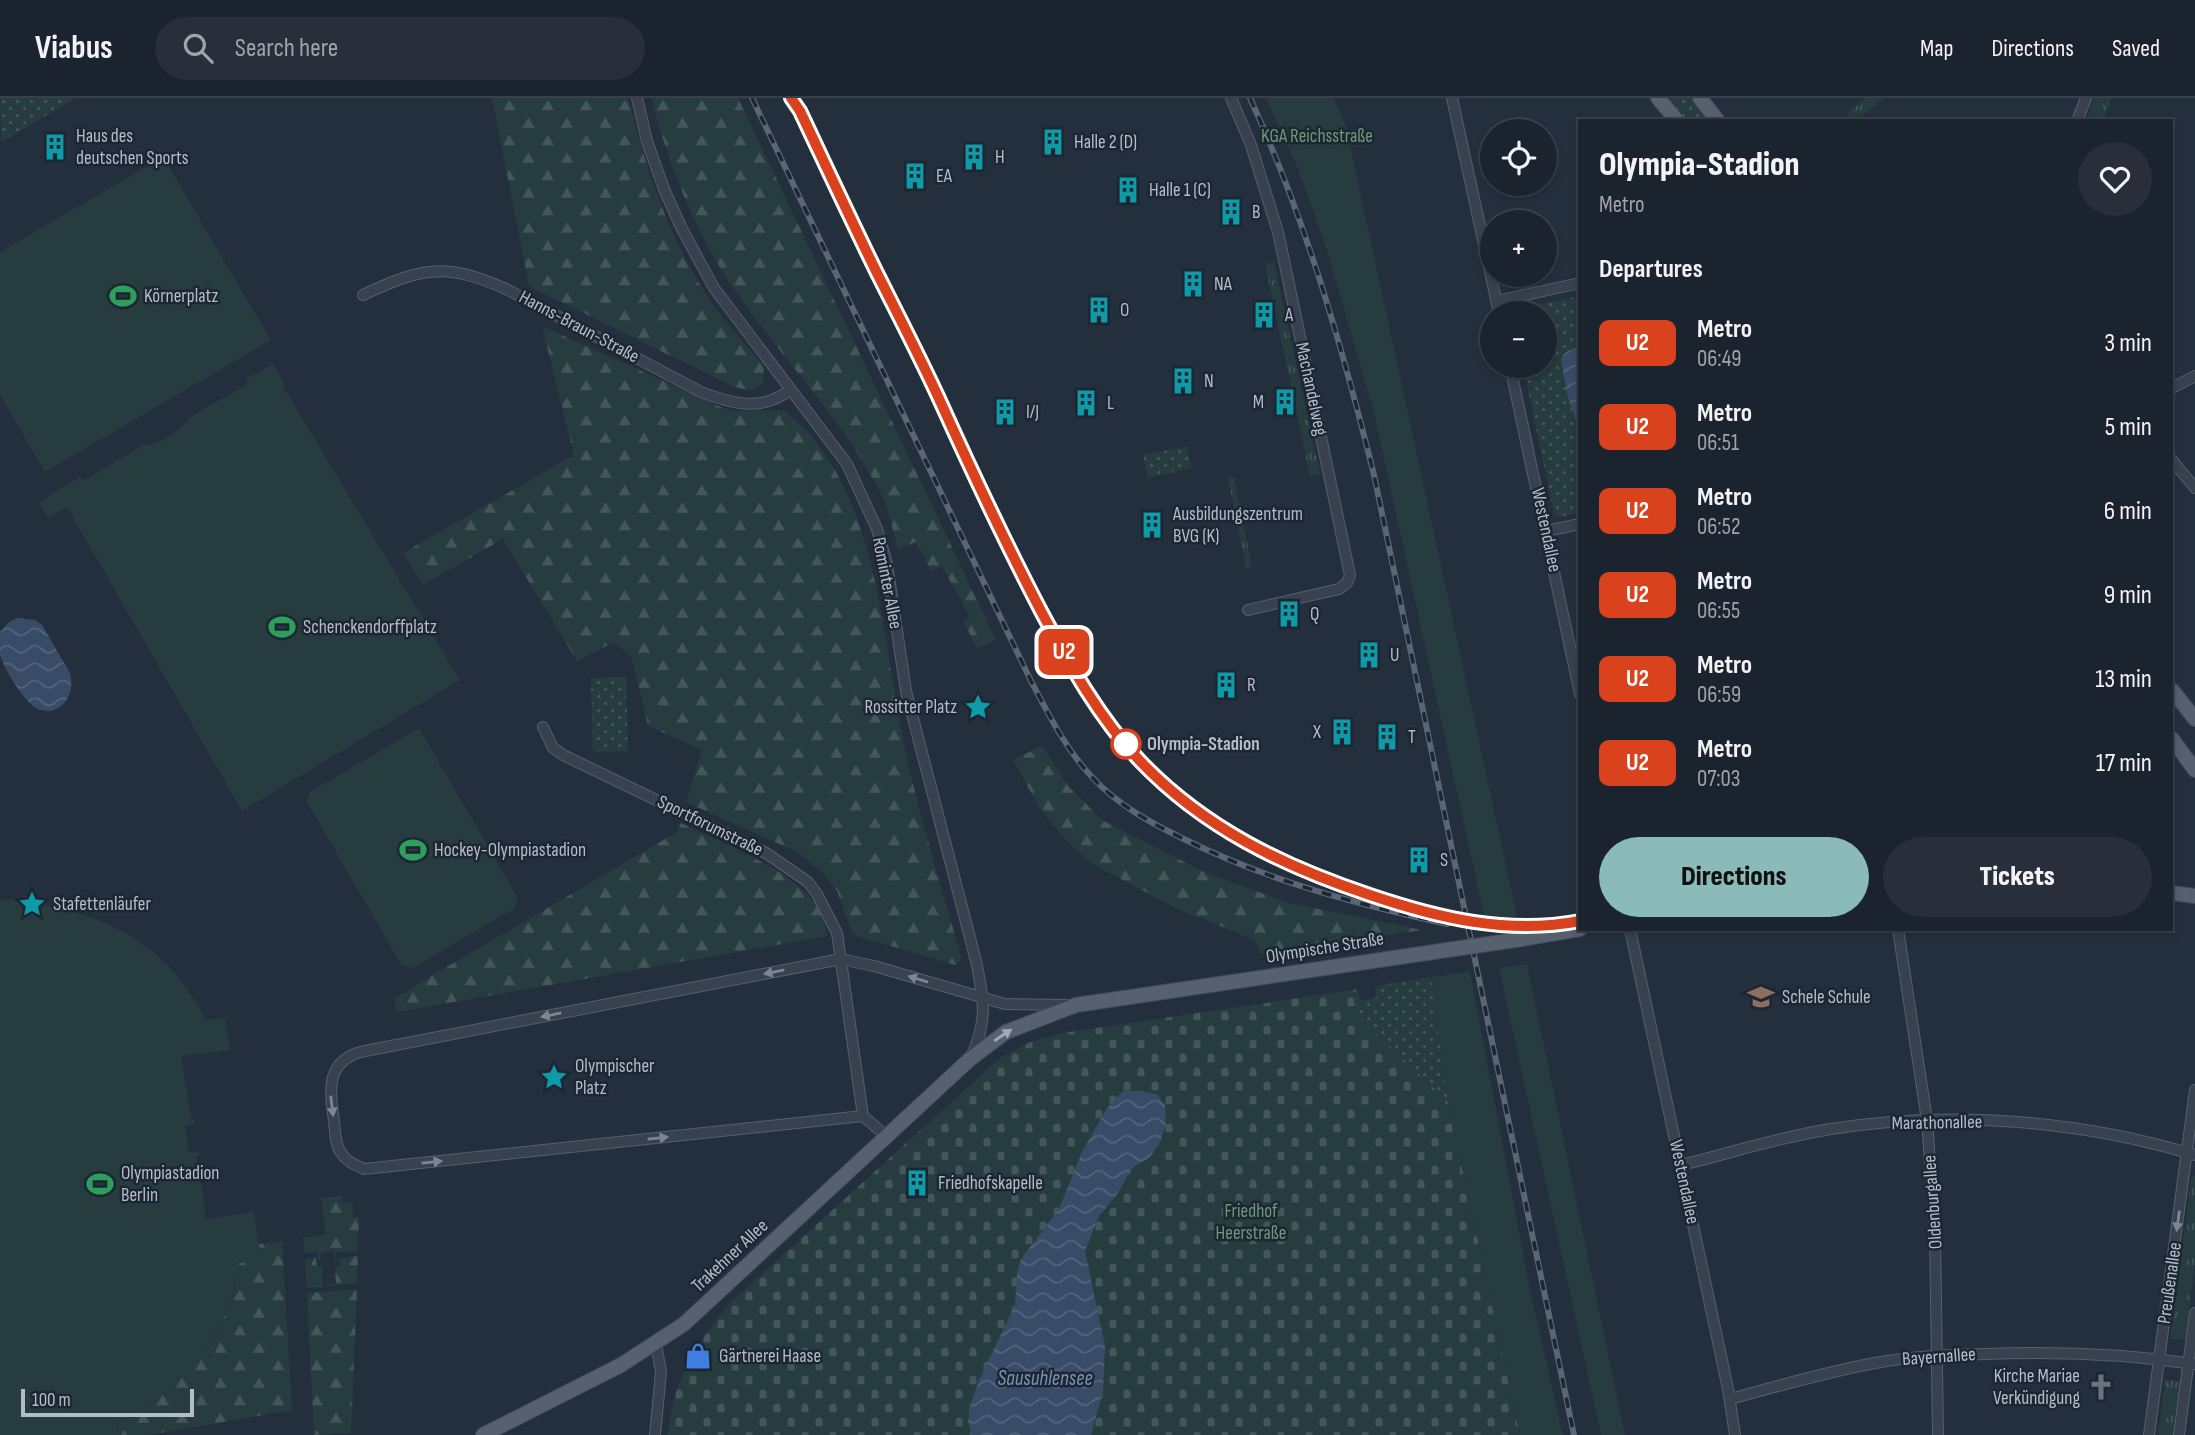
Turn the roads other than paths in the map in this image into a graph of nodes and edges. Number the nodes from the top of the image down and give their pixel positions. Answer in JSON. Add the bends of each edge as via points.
{"nodes":[{"id":1,"x":637,"y":98,"type":"edge"},
{"id":2,"x":1231,"y":98,"type":"edge"},
{"id":3,"x":1452,"y":98,"type":"edge"},
{"id":4,"x":1658,"y":98,"type":"edge"},
{"id":5,"x":1700,"y":98,"type":"edge"},
{"id":6,"x":2086,"y":98,"type":"edge"},
{"id":7,"x":1675,"y":119,"type":"edge"},
{"id":8,"x":1716,"y":119,"type":"edge"},
{"id":9,"x":2078,"y":119,"type":"edge"},
{"id":10,"x":1578,"y":283,"type":"edge"},
{"id":11,"x":363,"y":295,"type":"dead end"},
{"id":12,"x":1501,"y":300,"type":"joint"},
{"id":13,"x":2195,"y":376,"type":"edge"},
{"id":14,"x":1513,"y":378,"type":"edge"},
{"id":15,"x":2173,"y":387,"type":"edge"},
{"id":16,"x":790,"y":390,"type":"junction"},
{"id":17,"x":2173,"y":461,"type":"edge"},
{"id":18,"x":2195,"y":488,"type":"edge"},
{"id":19,"x":1578,"y":524,"type":"edge"},
{"id":20,"x":1546,"y":531,"type":"junction"},
{"id":21,"x":1248,"y":610,"type":"dead end"},
{"id":22,"x":1578,"y":684,"type":"edge"},
{"id":23,"x":2173,"y":691,"type":"edge"},
{"id":24,"x":2195,"y":719,"type":"edge"},
{"id":25,"x":542,"y":727,"type":"dead end"},
{"id":26,"x":2173,"y":740,"type":"edge"},
{"id":27,"x":2195,"y":769,"type":"edge"},
{"id":28,"x":2173,"y":893,"type":"edge"},
{"id":29,"x":2195,"y":896,"type":"edge"},
{"id":30,"x":1578,"y":929,"type":"edge"},
{"id":31,"x":1630,"y":931,"type":"edge"},
{"id":32,"x":1898,"y":931,"type":"edge"},
{"id":33,"x":841,"y":959,"type":"junction"},
{"id":34,"x":984,"y":998,"type":"junction"},
{"id":35,"x":1076,"y":1005,"type":"junction"},
{"id":36,"x":970,"y":1059,"type":"junction"},
{"id":37,"x":2195,"y":1090,"type":"edge"},
{"id":38,"x":863,"y":1116,"type":"junction"},
{"id":39,"x":1927,"y":1120,"type":"junction"},
{"id":40,"x":887,"y":1137,"type":"junction"},
{"id":41,"x":2191,"y":1154,"type":"edge"},
{"id":42,"x":1681,"y":1165,"type":"junction"},
{"id":43,"x":2195,"y":1313,"type":"edge"},
{"id":44,"x":656,"y":1344,"type":"junction"},
{"id":45,"x":1938,"y":1355,"type":"junction"},
{"id":46,"x":2160,"y":1359,"type":"junction"},
{"id":47,"x":2192,"y":1363,"type":"edge"},
{"id":48,"x":1730,"y":1399,"type":"junction"},
{"id":49,"x":482,"y":1435,"type":"edge"},
{"id":50,"x":655,"y":1435,"type":"edge"},
{"id":51,"x":1735,"y":1435,"type":"edge"},
{"id":52,"x":1938,"y":1435,"type":"edge"},
{"id":53,"x":2149,"y":1435,"type":"edge"},
{"id":54,"x":2179,"y":1435,"type":"edge"}],
"edges":[{"from":1,"to":16,"type":"street","name":"Rominter Allee","via":[[650,153],[681,227],[714,288]]},
{"from":2,"to":21,"type":"street","name":"Machandelweg","via":[[1278,232],[1350,575],[1339,589]]},
{"from":3,"to":12,"type":"street"},
{"from":4,"to":7,"type":"main road"},
{"from":5,"to":8,"type":"main road"},
{"from":6,"to":9,"type":"street"},
{"from":10,"to":12,"type":"street"},
{"from":11,"to":16,"type":"street","name":"Hanns-Braun-Straße","via":[[411,274],[454,271],[519,295],[730,403],[775,401]]},
{"from":13,"to":15,"type":"street"},
{"from":14,"to":20,"type":"street","name":"Westendallee"},
{"from":16,"to":34,"type":"street","name":"Rominter Allee","via":[[846,464],[877,529],[887,564],[904,681]]},
{"from":17,"to":18,"type":"street"},
{"from":19,"to":20,"type":"street"},
{"from":20,"to":22,"type":"street","name":"Westendallee"},
{"from":23,"to":24,"type":"main road"},
{"from":25,"to":33,"type":"street","name":"Sportforumstraße","via":[[553,748],[565,756],[765,853],[808,882],[837,933]]},
{"from":26,"to":27,"type":"main road"},
{"from":28,"to":29,"type":"main road"},
{"from":30,"to":35,"type":"main road","name":"Olympische Straße","bridge":true},
{"from":31,"to":42,"type":"street","name":"Westendallee"},
{"from":32,"to":39,"type":"street","name":"Oldenburgallee"},
{"from":34,"to":33,"type":"street","one_way":true},
{"from":33,"to":38,"type":"street"},
{"from":33,"to":38,"type":"street","one_way":true,"via":[[349,1055],[331,1079],[335,1129],[341,1153],[364,1169]]},
{"from":34,"to":35,"type":"street","name":"Olympische Straße","via":[[1006,1004]]},
{"from":34,"to":36,"type":"street","via":[[980,1037]]},
{"from":36,"to":35,"type":"main road","name":"Olympische Straße","one_way":true,"via":[[1006,1031]]},
{"from":36,"to":40,"type":"main road","name":"Trakehner Allee"},
{"from":37,"to":41,"type":"street","name":"Preußenallee"},
{"from":38,"to":40,"type":"street"},
{"from":39,"to":41,"type":"street","name":"Marathonallee","via":[[2042,1125]]},
{"from":39,"to":42,"type":"street","name":"Marathonallee","via":[[1833,1128]]},
{"from":39,"to":45,"type":"street","name":"Oldenburgallee"},
{"from":40,"to":44,"type":"main road","name":"Trakehner Allee","via":[[710,1302]]},
{"from":41,"to":46,"type":"street","name":"Preußenallee","one_way":true},
{"from":42,"to":48,"type":"street","name":"Westendallee"},
{"from":43,"to":47,"type":"street","name":"Preußenallee"},
{"from":44,"to":49,"type":"main road","name":"Trakehner Allee"},
{"from":44,"to":50,"type":"street","via":[[661,1372]]},
{"from":45,"to":46,"type":"street","name":"Bayernallee","via":[[2053,1352]]},
{"from":45,"to":48,"type":"street","name":"Bayernallee","via":[[1844,1369]]},
{"from":45,"to":52,"type":"street","name":"Oldenburgallee"},
{"from":46,"to":47,"type":"street","name":"Bayernallee"},
{"from":46,"to":53,"type":"street","name":"Preußenallee"},
{"from":47,"to":54,"type":"street","name":"Preußenallee"},
{"from":48,"to":51,"type":"street","name":"Westendallee"}]}
